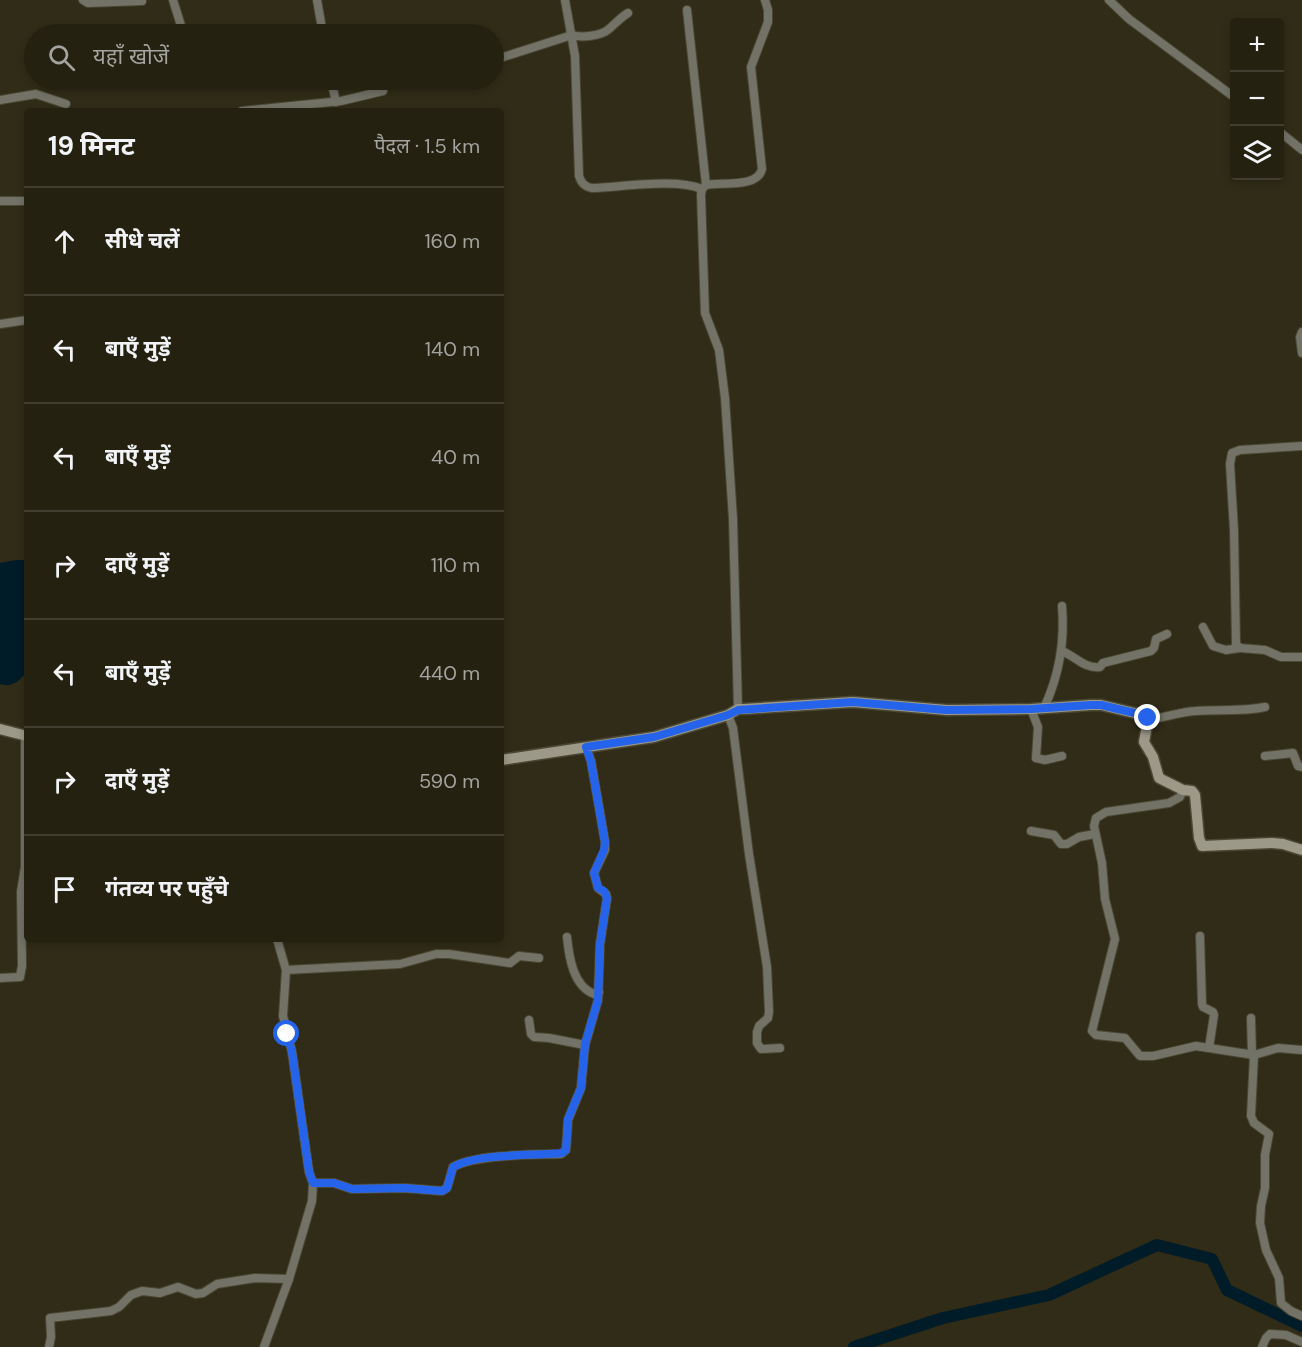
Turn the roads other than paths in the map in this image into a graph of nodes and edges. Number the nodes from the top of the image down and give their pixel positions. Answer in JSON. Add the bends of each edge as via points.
{"nodes":[{"id":1,"x":83,"y":0,"type":"edge"},
{"id":2,"x":173,"y":0,"type":"edge"},
{"id":3,"x":317,"y":0,"type":"edge"},
{"id":4,"x":564,"y":0,"type":"edge"},
{"id":5,"x":765,"y":0,"type":"edge"},
{"id":6,"x":1109,"y":0,"type":"edge"},
{"id":7,"x":142,"y":1,"type":"edge"},
{"id":8,"x":687,"y":10,"type":"dead end"},
{"id":9,"x":628,"y":13,"type":"dead end"},
{"id":10,"x":180,"y":24,"type":"edge"},
{"id":11,"x":321,"y":24,"type":"edge"},
{"id":12,"x":572,"y":35,"type":"junction"},
{"id":13,"x":504,"y":57,"type":"edge"},
{"id":14,"x":333,"y":90,"type":"edge"},
{"id":15,"x":384,"y":90,"type":"edge"},
{"id":16,"x":1230,"y":95,"type":"edge"},
{"id":17,"x":0,"y":100,"type":"edge"},
{"id":18,"x":336,"y":102,"type":"junction"},
{"id":19,"x":66,"y":104,"type":"dead end"},
{"id":20,"x":273,"y":108,"type":"edge"},
{"id":21,"x":1284,"y":135,"type":"edge"},
{"id":22,"x":1302,"y":150,"type":"edge"},
{"id":23,"x":704,"y":187,"type":"junction"},
{"id":24,"x":0,"y":201,"type":"edge"},
{"id":25,"x":24,"y":201,"type":"edge"},
{"id":26,"x":24,"y":320,"type":"edge"},
{"id":27,"x":0,"y":324,"type":"edge"},
{"id":28,"x":1302,"y":332,"type":"edge"},
{"id":29,"x":1302,"y":353,"type":"edge"},
{"id":30,"x":1302,"y":446,"type":"edge"},
{"id":31,"x":1062,"y":606,"type":"dead end"},
{"id":32,"x":1203,"y":627,"type":"dead end"},
{"id":33,"x":1167,"y":634,"type":"dead end"},
{"id":34,"x":1240,"y":648,"type":"junction"},
{"id":35,"x":1062,"y":651,"type":"junction"},
{"id":36,"x":1302,"y":657,"type":"edge"},
{"id":37,"x":1265,"y":707,"type":"dead end"},
{"id":38,"x":1044,"y":708,"type":"junction"},
{"id":39,"x":1031,"y":709,"type":"junction"},
{"id":40,"x":733,"y":712,"type":"junction"},
{"id":41,"x":1148,"y":720,"type":"junction"},
{"id":42,"x":0,"y":729,"type":"edge"},
{"id":43,"x":24,"y":735,"type":"edge"},
{"id":44,"x":586,"y":747,"type":"junction"},
{"id":45,"x":1062,"y":756,"type":"dead end"},
{"id":46,"x":1265,"y":756,"type":"dead end"},
{"id":47,"x":504,"y":760,"type":"edge"},
{"id":48,"x":1302,"y":767,"type":"edge"},
{"id":49,"x":1183,"y":790,"type":"junction"},
{"id":50,"x":1031,"y":831,"type":"dead end"},
{"id":51,"x":1095,"y":834,"type":"junction"},
{"id":52,"x":1302,"y":850,"type":"edge"},
{"id":53,"x":24,"y":873,"type":"edge"},
{"id":54,"x":1200,"y":936,"type":"dead end"},
{"id":55,"x":567,"y":937,"type":"dead end"},
{"id":56,"x":278,"y":942,"type":"edge"},
{"id":57,"x":539,"y":958,"type":"dead end"},
{"id":58,"x":286,"y":970,"type":"junction"},
{"id":59,"x":0,"y":978,"type":"edge"},
{"id":60,"x":599,"y":992,"type":"junction"},
{"id":61,"x":1251,"y":1018,"type":"dead end"},
{"id":62,"x":528,"y":1020,"type":"dead end"},
{"id":63,"x":585,"y":1044,"type":"junction"},
{"id":64,"x":780,"y":1048,"type":"dead end"},
{"id":65,"x":1209,"y":1048,"type":"junction"},
{"id":66,"x":1302,"y":1050,"type":"edge"},
{"id":67,"x":1253,"y":1055,"type":"junction"},
{"id":68,"x":313,"y":1183,"type":"junction"},
{"id":69,"x":289,"y":1279,"type":"junction"},
{"id":70,"x":1302,"y":1316,"type":"edge"},
{"id":71,"x":1302,"y":1342,"type":"edge"},
{"id":72,"x":49,"y":1347,"type":"edge"},
{"id":73,"x":264,"y":1347,"type":"edge"},
{"id":74,"x":1262,"y":1347,"type":"edge"}],
"edges":[{"from":1,"to":7,"type":"street"},
{"from":2,"to":10,"type":"street"},
{"from":3,"to":11,"type":"street"},
{"from":4,"to":12,"type":"street"},
{"from":5,"to":23,"type":"street","via":[[768,22],[751,67],[761,175],[753,181]]},
{"from":6,"to":16,"type":"street"},
{"from":8,"to":23,"type":"street"},
{"from":9,"to":12,"type":"street","via":[[599,33]]},
{"from":12,"to":13,"type":"street"},
{"from":12,"to":23,"type":"street","via":[[582,183],[592,188],[655,184]]},
{"from":14,"to":18,"type":"street"},
{"from":15,"to":18,"type":"street"},
{"from":17,"to":19,"type":"street","via":[[36,94]]},
{"from":18,"to":20,"type":"street"},
{"from":21,"to":22,"type":"street"},
{"from":23,"to":40,"type":"street","via":[[705,313],[719,350],[733,519]]},
{"from":24,"to":25,"type":"street"},
{"from":26,"to":27,"type":"street"},
{"from":28,"to":29,"type":"street"},
{"from":30,"to":34,"type":"street","via":[[1240,450],[1230,457],[1236,644]]},
{"from":31,"to":35,"type":"street"},
{"from":32,"to":34,"type":"street","via":[[1218,649]]},
{"from":33,"to":35,"type":"street","via":[[1156,639],[1151,651],[1102,663],[1101,667],[1089,667]]},
{"from":34,"to":36,"type":"street","via":[[1265,650],[1281,657]]},
{"from":35,"to":38,"type":"street","via":[[1054,688]]},
{"from":37,"to":41,"type":"street","via":[[1193,711]]},
{"from":38,"to":39,"type":"street"},
{"from":38,"to":41,"type":"street","via":[[1101,705],[1145,715]]},
{"from":39,"to":40,"type":"street","via":[[946,710],[853,702]]},
{"from":39,"to":45,"type":"street","via":[[1038,726],[1036,758]]},
{"from":40,"to":44,"type":"street","via":[[654,737]]},
{"from":40,"to":64,"type":"street","via":[[767,968],[769,1012],[759,1026],[757,1039],[761,1048]]},
{"from":41,"to":49,"type":"street","via":[[1144,742],[1159,778]]},
{"from":42,"to":43,"type":"street"},
{"from":44,"to":47,"type":"street"},
{"from":44,"to":60,"type":"street","via":[[605,842],[594,873],[598,888],[607,898],[600,944]]},
{"from":46,"to":48,"type":"street","via":[[1293,753]]},
{"from":49,"to":51,"type":"street","via":[[1180,797],[1169,803],[1099,815]]},
{"from":49,"to":52,"type":"street","via":[[1195,795],[1202,846],[1272,843]]},
{"from":50,"to":51,"type":"street","via":[[1054,835],[1061,844]]},
{"from":51,"to":65,"type":"street","via":[[1115,936],[1092,1031],[1096,1035],[1125,1038],[1140,1056],[1187,1047]]},
{"from":53,"to":59,"type":"street","via":[[20,978]]},
{"from":54,"to":65,"type":"street","via":[[1202,1004],[1214,1015]]},
{"from":55,"to":60,"type":"street","via":[[580,984],[588,992]]},
{"from":56,"to":58,"type":"street"},
{"from":57,"to":58,"type":"street","via":[[518,956],[510,963],[436,954],[400,964]]},
{"from":58,"to":68,"type":"street","via":[[283,1016]]},
{"from":60,"to":63,"type":"street"},
{"from":61,"to":67,"type":"street"},
{"from":62,"to":63,"type":"street","via":[[534,1037]]},
{"from":63,"to":68,"type":"street","via":[[582,1084],[568,1119],[564,1152],[459,1164],[453,1167],[447,1188],[442,1191],[352,1189],[334,1183]]},
{"from":65,"to":67,"type":"street"},
{"from":66,"to":67,"type":"street","via":[[1278,1047]]},
{"from":67,"to":70,"type":"street","via":[[1251,1116],[1269,1135],[1260,1223],[1266,1250],[1279,1278],[1281,1303]]},
{"from":68,"to":69,"type":"street","via":[[312,1201]]},
{"from":69,"to":72,"type":"street","via":[[255,1278],[217,1284],[196,1294],[178,1287],[131,1295],[111,1311],[50,1318]]},
{"from":69,"to":73,"type":"street"},
{"from":71,"to":74,"type":"street","via":[[1270,1334]]}]}
